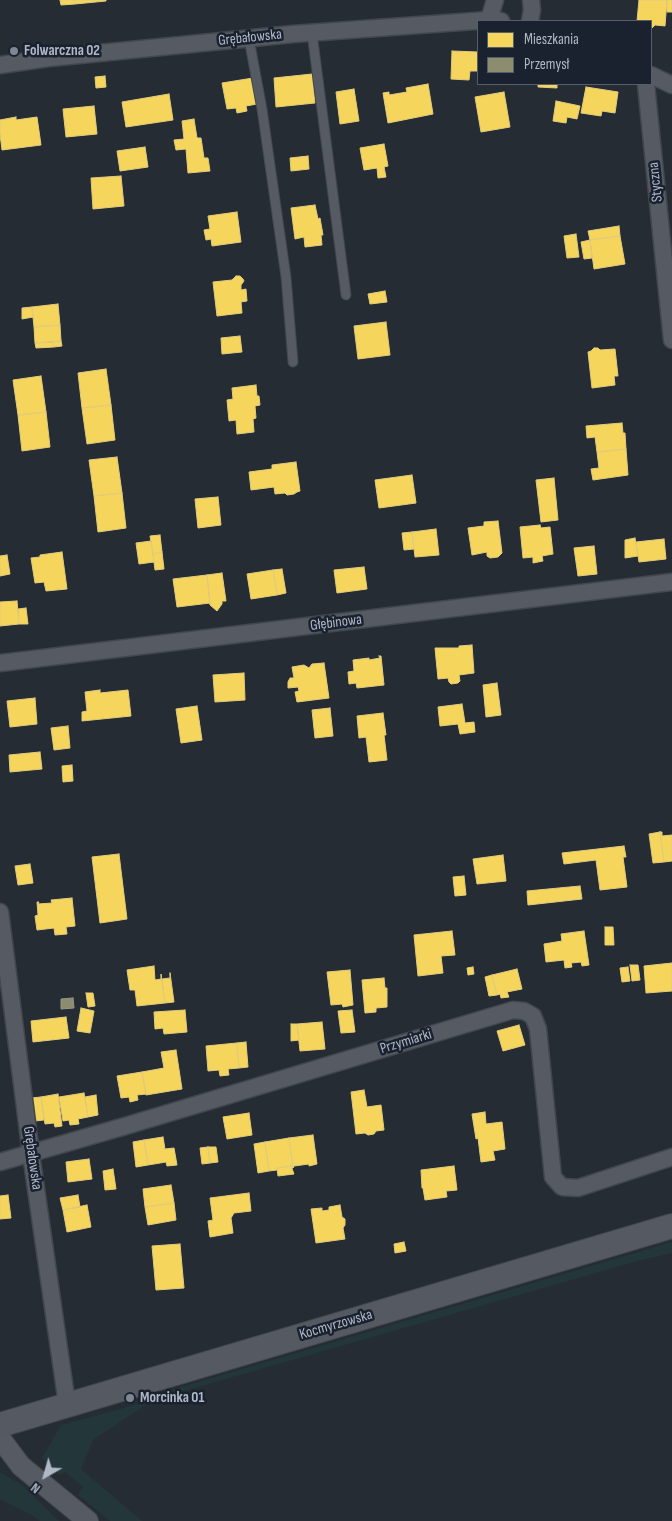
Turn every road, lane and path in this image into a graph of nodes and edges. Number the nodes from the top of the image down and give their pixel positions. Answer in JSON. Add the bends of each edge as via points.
{"nodes":[{"id":1,"x":494,"y":0,"type":"edge"},
{"id":2,"x":531,"y":0,"type":"edge"},
{"id":3,"x":495,"y":20,"type":"edge"},
{"id":4,"x":530,"y":20,"type":"edge"},
{"id":5,"x":477,"y":21,"type":"edge"},
{"id":6,"x":312,"y":33,"type":"junction"},
{"id":7,"x":249,"y":39,"type":"junction"},
{"id":8,"x":0,"y":65,"type":"edge"},
{"id":9,"x":652,"y":75,"type":"edge"},
{"id":10,"x":646,"y":85,"type":"edge"},
{"id":11,"x":672,"y":85,"type":"edge"},
{"id":12,"x":346,"y":295,"type":"dead end"},
{"id":13,"x":672,"y":340,"type":"edge"},
{"id":14,"x":293,"y":362,"type":"dead end"},
{"id":15,"x":672,"y":582,"type":"edge"},
{"id":16,"x":0,"y":663,"type":"edge"},
{"id":17,"x":0,"y":912,"type":"edge"},
{"id":18,"x":31,"y":1154,"type":"junction"},
{"id":19,"x":672,"y":1157,"type":"edge"},
{"id":20,"x":0,"y":1162,"type":"edge"},
{"id":21,"x":672,"y":1226,"type":"edge"},
{"id":22,"x":67,"y":1404,"type":"junction"},
{"id":23,"x":0,"y":1424,"type":"edge"},
{"id":24,"x":0,"y":1438,"type":"edge"},
{"id":25,"x":88,"y":1521,"type":"edge"}],
"edges":[{"from":1,"to":3,"type":"street"},
{"from":2,"to":4,"type":"street"},
{"from":5,"to":6,"type":"street","name":"Grębałowska"},
{"from":6,"to":7,"type":"street","name":"Grębałowska"},
{"from":6,"to":12,"type":"lane"},
{"from":7,"to":8,"type":"street","name":"Grębałowska"},
{"from":7,"to":14,"type":"lane","via":[[286,277]]},
{"from":9,"to":11,"type":"street"},
{"from":10,"to":13,"type":"street","name":"Styczna"},
{"from":15,"to":16,"type":"street","name":"Głębinowa"},
{"from":17,"to":18,"type":"street","name":"Grębałowska"},
{"from":18,"to":19,"type":"street","name":"Przymiarki","via":[[512,1010],[533,1016],[538,1029],[553,1177],[562,1187],[578,1188]]},
{"from":18,"to":20,"type":"street","name":"Przymiarki"},
{"from":18,"to":22,"type":"street","name":"Grębałowska"},
{"from":21,"to":22,"type":"main road","name":"Kocmyrzowska"},
{"from":22,"to":23,"type":"main road","name":"Kocmyrzowska"},
{"from":24,"to":25,"type":"street","via":[[22,1466]]}]}
